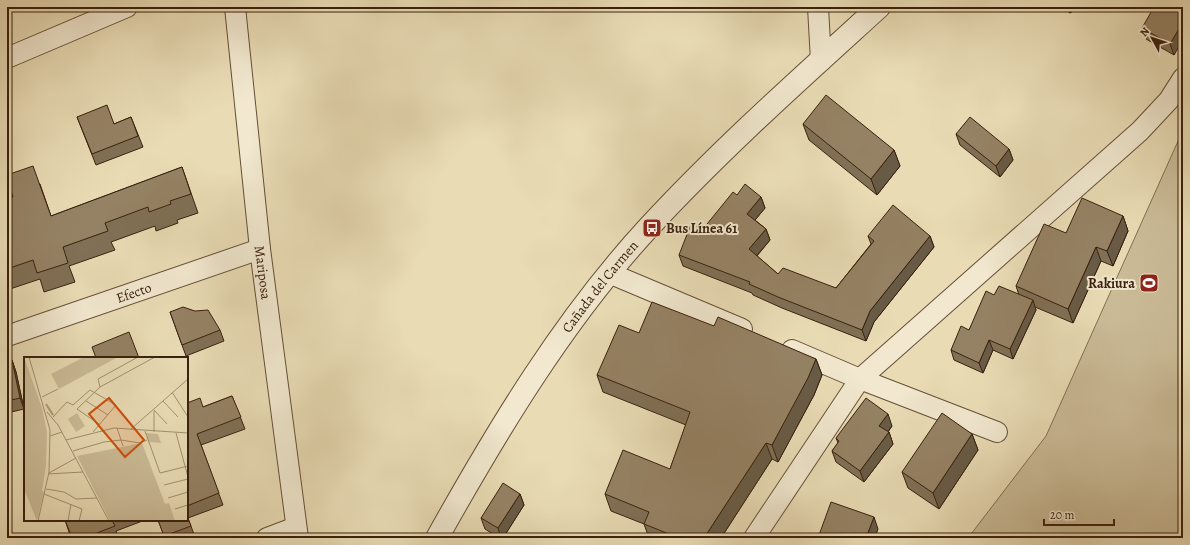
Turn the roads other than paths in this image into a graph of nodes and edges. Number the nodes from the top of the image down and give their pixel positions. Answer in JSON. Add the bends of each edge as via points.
{"nodes":[{"id":1,"x":127,"y":7,"type":"edge"},
{"id":2,"x":235,"y":7,"type":"edge"},
{"id":3,"x":818,"y":7,"type":"edge"},
{"id":4,"x":879,"y":7,"type":"edge"},
{"id":5,"x":7,"y":58,"type":"edge"},
{"id":6,"x":821,"y":61,"type":"junction"},
{"id":7,"x":1183,"y":78,"type":"edge"},
{"id":8,"x":260,"y":249,"type":"junction"},
{"id":9,"x":609,"y":273,"type":"junction"},
{"id":10,"x":7,"y":336,"type":"edge"},
{"id":11,"x":860,"y":379,"type":"junction"},
{"id":12,"x":997,"y":432,"type":"dead end"},
{"id":13,"x":297,"y":533,"type":"edge"},
{"id":14,"x":267,"y":538,"type":"edge"},
{"id":15,"x":437,"y":538,"type":"edge"},
{"id":16,"x":754,"y":538,"type":"edge"}],
"edges":[{"from":1,"to":5,"type":"street"},
{"from":2,"to":8,"type":"street","name":"Mariposa"},
{"from":3,"to":6,"type":"street"},
{"from":4,"to":6,"type":"street","name":"Cañada del Carmen"},
{"from":6,"to":9,"type":"street","name":"Cañada del Carmen","via":[[693,181]]},
{"from":7,"to":11,"type":"street","via":[[1169,100],[1140,131]]},
{"from":8,"to":10,"type":"street","name":"Efecto"},
{"from":8,"to":13,"type":"street","name":"Mariposa"},
{"from":9,"to":11,"type":"street"},
{"from":9,"to":15,"type":"street","name":"Cañada del Carmen","via":[[512,408]]},
{"from":11,"to":12,"type":"street"},
{"from":11,"to":16,"type":"street"},
{"from":13,"to":14,"type":"street"}]}
